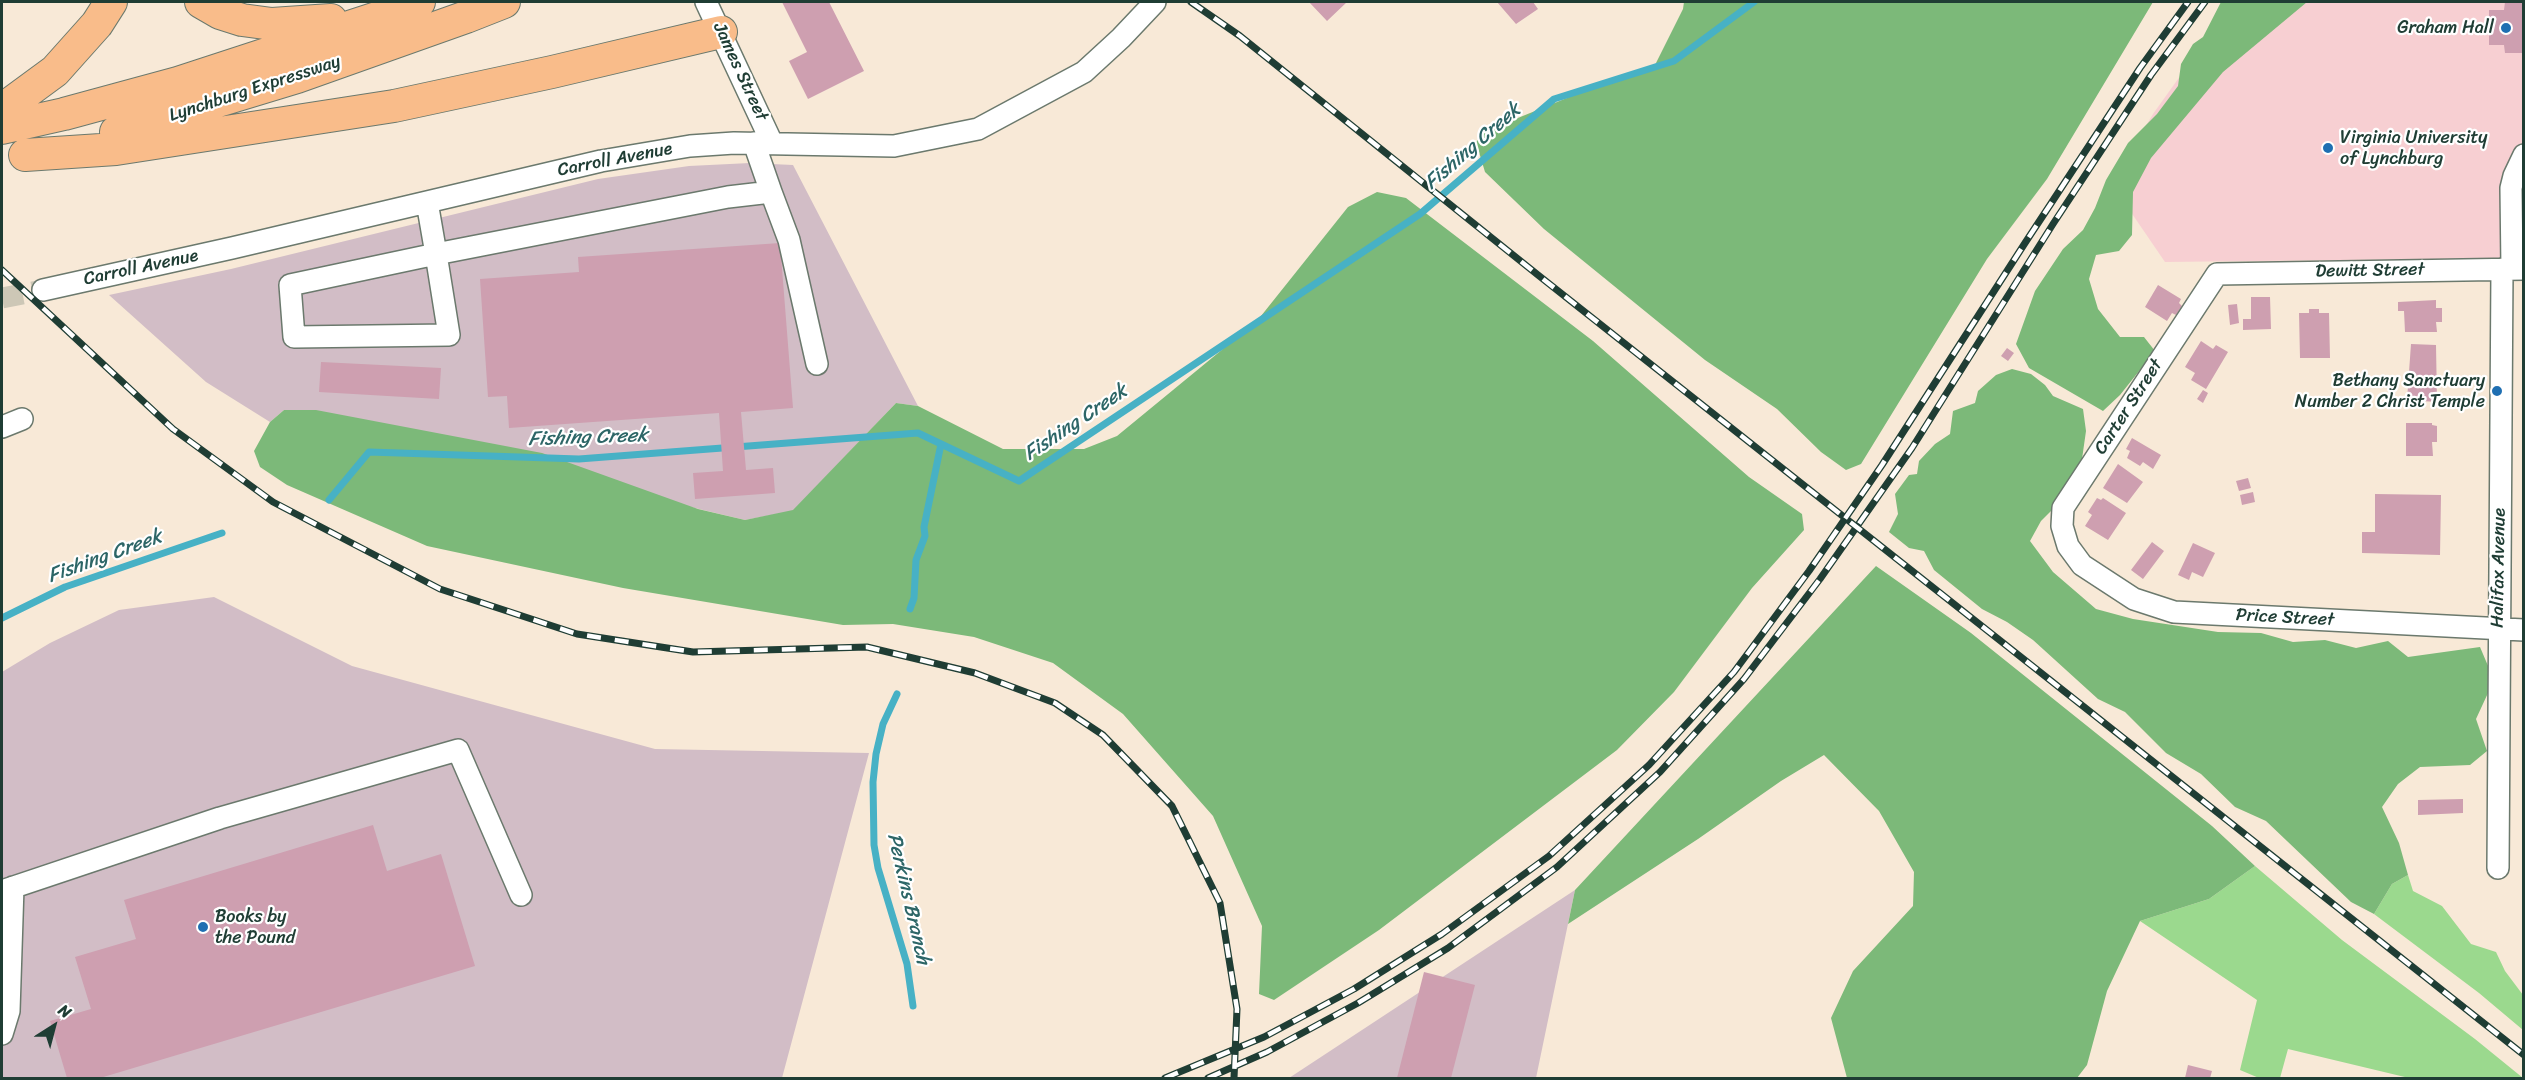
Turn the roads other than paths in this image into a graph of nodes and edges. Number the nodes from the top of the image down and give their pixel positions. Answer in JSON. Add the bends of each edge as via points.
{"nodes":[{"id":1,"x":111,"y":2,"type":"edge"},
{"id":2,"x":201,"y":2,"type":"edge"},
{"id":3,"x":419,"y":2,"type":"edge"},
{"id":4,"x":504,"y":2,"type":"edge"},
{"id":5,"x":706,"y":2,"type":"edge"},
{"id":6,"x":1155,"y":2,"type":"edge"},
{"id":7,"x":377,"y":18,"type":"junction"},
{"id":8,"x":721,"y":32,"type":"junction"},
{"id":9,"x":2,"y":110,"type":"edge"},
{"id":10,"x":2,"y":128,"type":"edge"},
{"id":11,"x":763,"y":143,"type":"junction"},
{"id":12,"x":2523,"y":155,"type":"edge"},
{"id":13,"x":13,"y":157,"type":"edge"},
{"id":14,"x":771,"y":192,"type":"junction"},
{"id":15,"x":427,"y":202,"type":"junction"},
{"id":16,"x":436,"y":254,"type":"junction"},
{"id":17,"x":2512,"y":269,"type":"edge"},
{"id":18,"x":2217,"y":274,"type":"joint"},
{"id":19,"x":43,"y":290,"type":"tunnel mouth"},
{"id":20,"x":817,"y":364,"type":"dead end"},
{"id":21,"x":22,"y":419,"type":"dead end"},
{"id":22,"x":2,"y":428,"type":"edge"},
{"id":23,"x":2068,"y":546,"type":"joint"},
{"id":24,"x":2499,"y":630,"type":"junction"},
{"id":25,"x":2523,"y":630,"type":"edge"},
{"id":26,"x":2498,"y":868,"type":"dead end"},
{"id":27,"x":7,"y":889,"type":"edge"},
{"id":28,"x":520,"y":895,"type":"dead end"},
{"id":29,"x":2,"y":1034,"type":"edge"}],
"edges":[{"from":1,"to":9,"type":"highway","via":[[62,63]]},
{"from":2,"to":7,"type":"highway","via":[[242,20],[272,24]]},
{"from":3,"to":7,"type":"highway","name":"Lynchburg Expressway"},
{"from":4,"to":13,"type":"highway","name":"Lynchburg Expressway","via":[[297,77],[135,127]]},
{"from":5,"to":8,"type":"street","name":"James Street"},
{"from":6,"to":11,"type":"street","name":"Carroll Avenue","via":[[1084,72],[978,129],[894,146]]},
{"from":7,"to":10,"type":"highway","name":"Lynchburg Expressway","via":[[178,82]]},
{"from":8,"to":11,"type":"street","name":"James Street"},
{"from":8,"to":13,"type":"highway","via":[[394,106],[116,149]]},
{"from":11,"to":14,"type":"street","name":"James Street"},
{"from":11,"to":15,"type":"street","name":"Carroll Avenue","via":[[690,146],[601,161]]},
{"from":12,"to":17,"type":"street","name":"Halifax Avenue","via":[[2511,188]]},
{"from":14,"to":16,"type":"street"},
{"from":14,"to":20,"type":"street","name":"James Street","via":[[789,240]]},
{"from":15,"to":16,"type":"street"},
{"from":15,"to":19,"type":"street","name":"Carroll Avenue"},
{"from":16,"to":16,"type":"street","via":[[449,335],[294,338],[290,285]]},
{"from":17,"to":18,"type":"street","name":"Dewitt Street"},
{"from":17,"to":24,"type":"street","name":"Halifax Avenue"},
{"from":18,"to":23,"type":"street","name":"Carter Street","via":[[2063,508],[2062,526]]},
{"from":21,"to":22,"type":"street"},
{"from":23,"to":24,"type":"street","name":"Price Street","via":[[2082,565],[2110,585],[2134,599],[2174,612]]},
{"from":24,"to":25,"type":"street","name":"Price Street"},
{"from":24,"to":26,"type":"street","name":"Halifax Avenue"},
{"from":27,"to":28,"type":"street","via":[[220,818],[458,750]]},
{"from":27,"to":29,"type":"street","via":[[9,1011]]}]}
